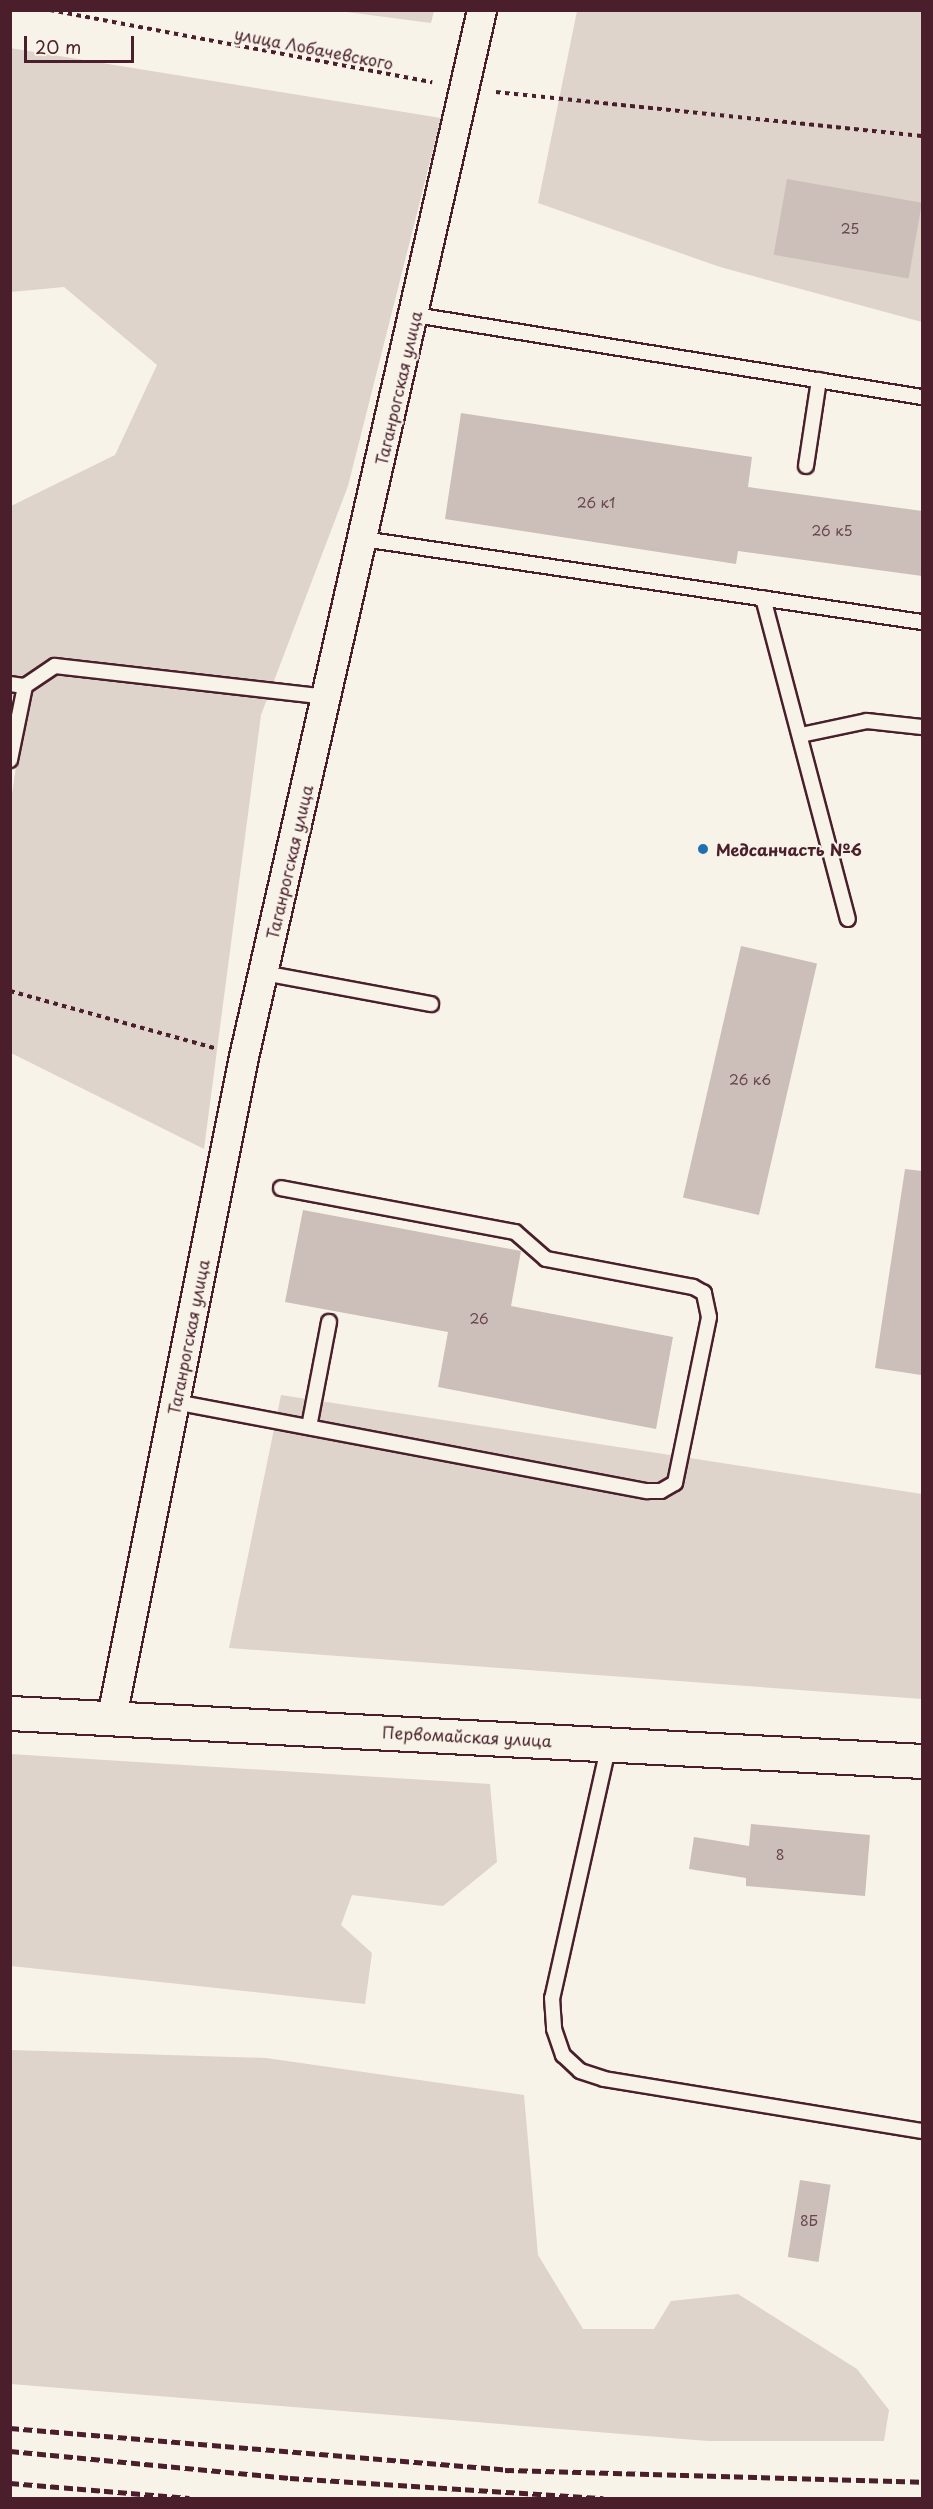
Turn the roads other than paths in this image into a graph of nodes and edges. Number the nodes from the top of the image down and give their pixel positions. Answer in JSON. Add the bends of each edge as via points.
{"nodes":[{"id":1,"x":482,"y":10,"type":"edge"},
{"id":2,"x":415,"y":315,"type":"junction"},
{"id":3,"x":819,"y":380,"type":"junction"},
{"id":4,"x":922,"y":397,"type":"edge"},
{"id":5,"x":806,"y":466,"type":"dead end"},
{"id":6,"x":363,"y":539,"type":"junction"},
{"id":7,"x":763,"y":598,"type":"junction"},
{"id":8,"x":922,"y":622,"type":"edge"},
{"id":9,"x":10,"y":684,"type":"edge"},
{"id":10,"x":25,"y":686,"type":"junction"},
{"id":11,"x":327,"y":697,"type":"junction"},
{"id":12,"x":922,"y":727,"type":"edge"},
{"id":13,"x":801,"y":735,"type":"junction"},
{"id":14,"x":10,"y":760,"type":"edge"},
{"id":15,"x":848,"y":919,"type":"dead end"},
{"id":16,"x":263,"y":973,"type":"junction"},
{"id":17,"x":431,"y":1004,"type":"dead end"},
{"id":18,"x":281,"y":1188,"type":"dead end"},
{"id":19,"x":329,"y":1322,"type":"dead end"},
{"id":20,"x":175,"y":1402,"type":"junction"},
{"id":21,"x":309,"y":1427,"type":"junction"},
{"id":22,"x":10,"y":1713,"type":"edge"},
{"id":23,"x":112,"y":1717,"type":"junction"},
{"id":24,"x":609,"y":1744,"type":"junction"},
{"id":25,"x":922,"y":1761,"type":"edge"},
{"id":26,"x":922,"y":2131,"type":"edge"}],
"edges":[{"from":1,"to":2,"type":"street","name":"Таганрогская улица"},
{"from":2,"to":3,"type":"lane"},
{"from":2,"to":6,"type":"street","name":"Таганрогская улица"},
{"from":3,"to":4,"type":"lane"},
{"from":3,"to":5,"type":"lane"},
{"from":6,"to":7,"type":"lane"},
{"from":6,"to":11,"type":"street","name":"Таганрогская улица"},
{"from":7,"to":8,"type":"lane"},
{"from":7,"to":13,"type":"lane"},
{"from":9,"to":10,"type":"lane"},
{"from":10,"to":11,"type":"lane","via":[[55,666]]},
{"from":10,"to":14,"type":"lane"},
{"from":11,"to":16,"type":"street","name":"Таганрогская улица"},
{"from":12,"to":13,"type":"lane","via":[[867,721]]},
{"from":13,"to":15,"type":"lane"},
{"from":16,"to":17,"type":"lane"},
{"from":16,"to":20,"type":"street","name":"Таганрогская улица"},
{"from":18,"to":21,"type":"lane","via":[[515,1232],[546,1259],[693,1287],[704,1293],[709,1305],[681,1466],[675,1483],[661,1491]]},
{"from":19,"to":21,"type":"lane"},
{"from":20,"to":21,"type":"lane"},
{"from":20,"to":23,"type":"street","name":"Таганрогская улица"},
{"from":22,"to":23,"type":"main road","name":"Первомайская улица"},
{"from":23,"to":24,"type":"main road","name":"Первомайская улица"},
{"from":24,"to":25,"type":"main road","name":"Первомайская улица"},
{"from":24,"to":26,"type":"lane","via":[[552,1998],[554,2029],[563,2055],[580,2071],[604,2079]]}]}
